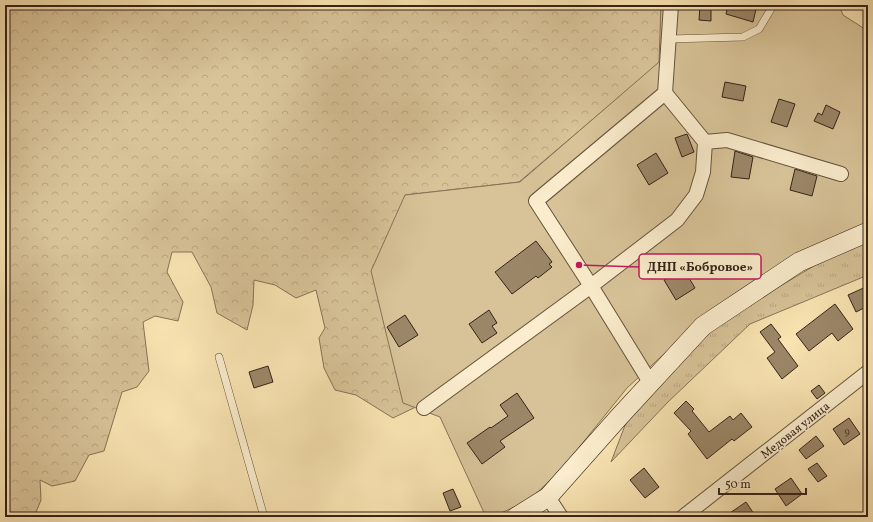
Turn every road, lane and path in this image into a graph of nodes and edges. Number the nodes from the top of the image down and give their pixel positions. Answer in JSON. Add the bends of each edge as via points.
{"nodes":[{"id":1,"x":671,"y":5,"type":"edge"},
{"id":2,"x":772,"y":5,"type":"edge"},
{"id":3,"x":669,"y":39,"type":"junction"},
{"id":4,"x":665,"y":93,"type":"junction"},
{"id":5,"x":705,"y":142,"type":"junction"},
{"id":6,"x":841,"y":174,"type":"dead end"},
{"id":7,"x":868,"y":232,"type":"edge"},
{"id":8,"x":591,"y":286,"type":"junction"},
{"id":9,"x":218,"y":357,"type":"dead end"},
{"id":10,"x":868,"y":372,"type":"edge"},
{"id":11,"x":650,"y":382,"type":"junction"},
{"id":12,"x":424,"y":408,"type":"dead end"},
{"id":13,"x":548,"y":497,"type":"junction"},
{"id":14,"x":264,"y":517,"type":"edge"},
{"id":15,"x":516,"y":517,"type":"edge"},
{"id":16,"x":561,"y":517,"type":"edge"},
{"id":17,"x":683,"y":517,"type":"edge"}],
"edges":[{"from":1,"to":3,"type":"street"},
{"from":2,"to":3,"type":"lane","via":[[759,29],[742,37]]},
{"from":3,"to":4,"type":"street"},
{"from":4,"to":5,"type":"street"},
{"from":4,"to":8,"type":"street","via":[[536,201]]},
{"from":5,"to":6,"type":"street","via":[[727,140]]},
{"from":5,"to":8,"type":"street","via":[[703,172],[696,195],[677,220]]},
{"from":7,"to":11,"type":"main road","via":[[799,262],[703,326]]},
{"from":8,"to":11,"type":"street"},
{"from":8,"to":12,"type":"street"},
{"from":9,"to":14,"type":"lane"},
{"from":10,"to":17,"type":"street","name":"Медовая улица"},
{"from":11,"to":13,"type":"main road"},
{"from":13,"to":15,"type":"main road"},
{"from":13,"to":16,"type":"street"}]}
